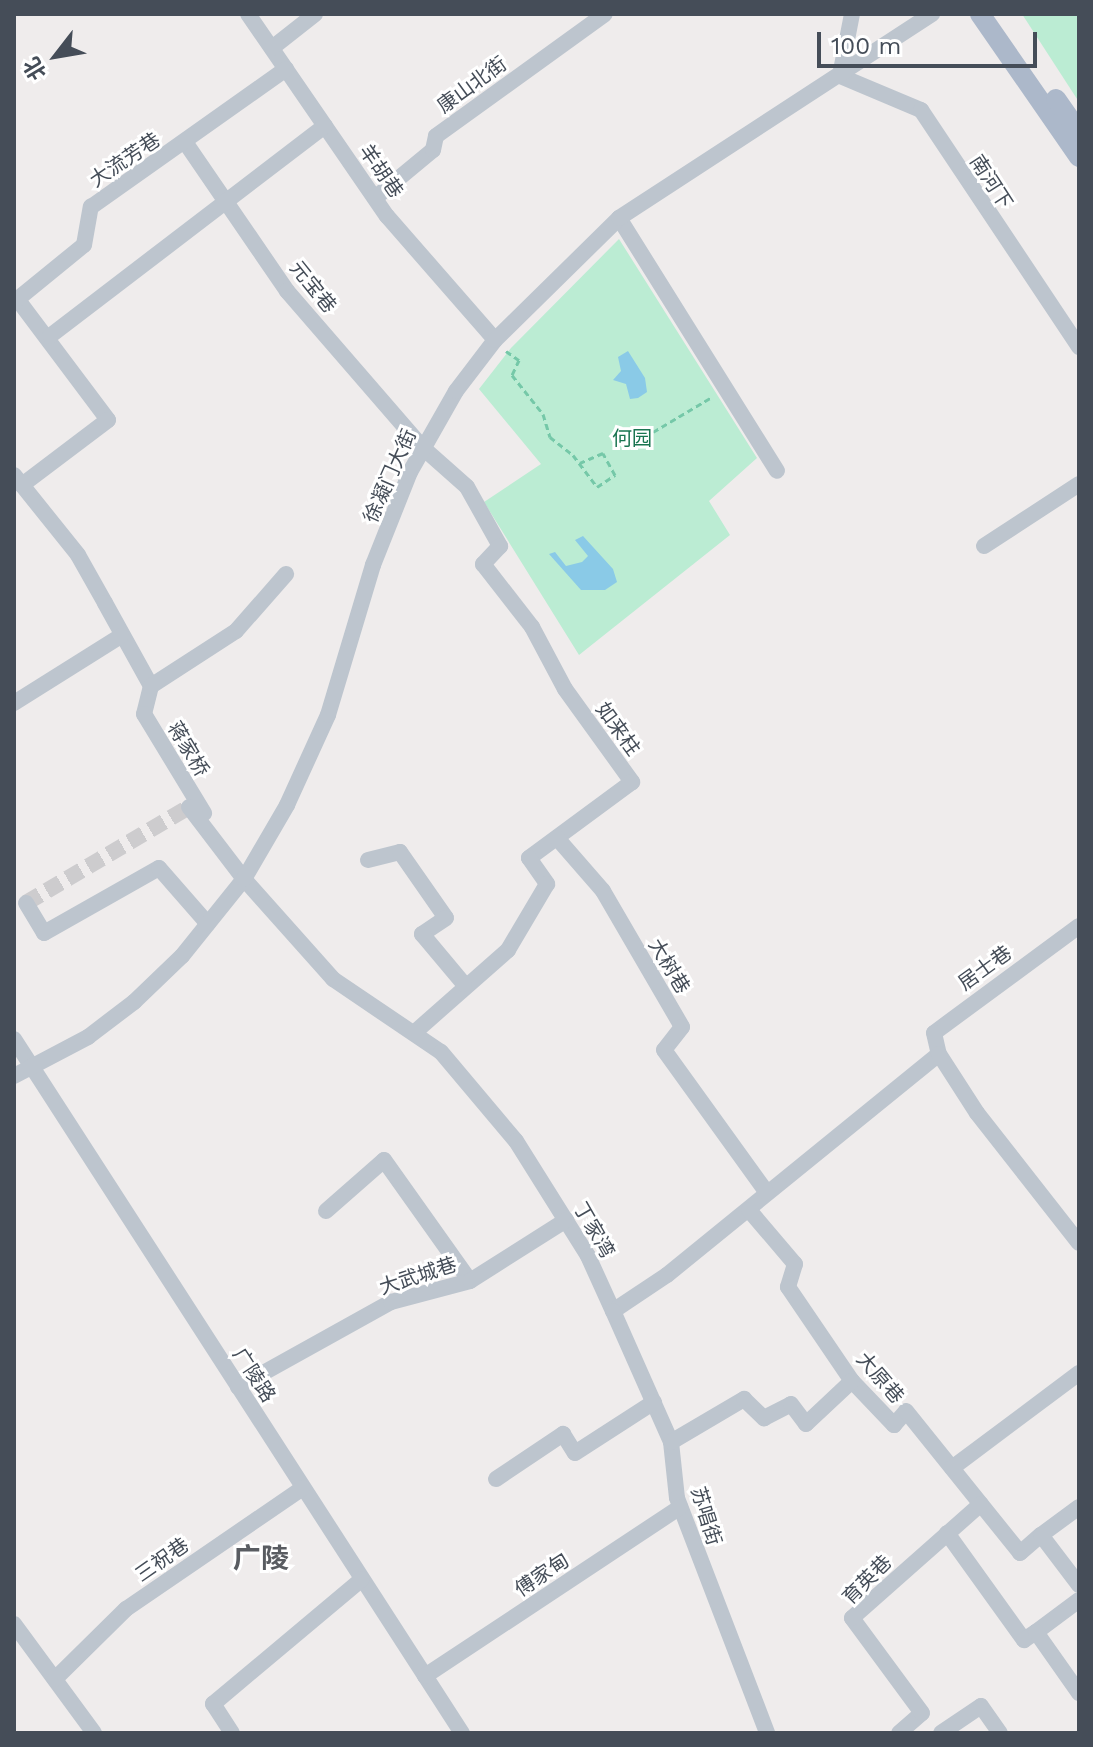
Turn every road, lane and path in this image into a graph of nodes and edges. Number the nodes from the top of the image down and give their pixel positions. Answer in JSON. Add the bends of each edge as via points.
{"nodes":[{"id":1,"x":248,"y":14,"type":"edge"},
{"id":2,"x":315,"y":14,"type":"edge"},
{"id":3,"x":605,"y":14,"type":"edge"},
{"id":4,"x":852,"y":14,"type":"edge"},
{"id":5,"x":932,"y":14,"type":"edge"},
{"id":6,"x":980,"y":14,"type":"edge"},
{"id":7,"x":995,"y":14,"type":"edge"},
{"id":8,"x":272,"y":48,"type":"junction"},
{"id":9,"x":286,"y":69,"type":"junction"},
{"id":10,"x":840,"y":76,"type":"junction"},
{"id":11,"x":325,"y":126,"type":"junction"},
{"id":12,"x":1079,"y":132,"type":"edge"},
{"id":13,"x":185,"y":142,"type":"junction"},
{"id":14,"x":1079,"y":157,"type":"edge"},
{"id":15,"x":375,"y":198,"type":"junction"},
{"id":16,"x":226,"y":201,"type":"junction"},
{"id":17,"x":619,"y":218,"type":"junction"},
{"id":18,"x":16,"y":301,"type":"edge"},
{"id":19,"x":50,"y":336,"type":"junction"},
{"id":20,"x":495,"y":340,"type":"junction"},
{"id":21,"x":1079,"y":347,"type":"edge"},
{"id":22,"x":507,"y":353,"type":"dead end"},
{"id":23,"x":726,"y":390,"type":"junction"},
{"id":24,"x":653,"y":432,"type":"dead end"},
{"id":25,"x":422,"y":447,"type":"junction"},
{"id":26,"x":580,"y":463,"type":"junction"},
{"id":27,"x":777,"y":471,"type":"dead end"},
{"id":28,"x":18,"y":480,"type":"edge"},
{"id":29,"x":1079,"y":484,"type":"edge"},
{"id":30,"x":984,"y":546,"type":"dead end"},
{"id":31,"x":286,"y":574,"type":"dead end"},
{"id":32,"x":121,"y":636,"type":"junction"},
{"id":33,"x":151,"y":686,"type":"junction"},
{"id":34,"x":14,"y":703,"type":"edge"},
{"id":35,"x":189,"y":807,"type":"dead end"},
{"id":36,"x":557,"y":838,"type":"junction"},
{"id":37,"x":368,"y":860,"type":"dead end"},
{"id":38,"x":244,"y":879,"type":"junction"},
{"id":39,"x":26,"y":903,"type":"dead end"},
{"id":40,"x":208,"y":924,"type":"junction"},
{"id":41,"x":1079,"y":926,"type":"edge"},
{"id":42,"x":464,"y":984,"type":"junction"},
{"id":43,"x":414,"y":1033,"type":"junction"},
{"id":44,"x":14,"y":1039,"type":"edge"},
{"id":45,"x":939,"y":1054,"type":"junction"},
{"id":46,"x":31,"y":1067,"type":"junction"},
{"id":47,"x":14,"y":1076,"type":"edge"},
{"id":48,"x":767,"y":1193,"type":"junction"},
{"id":49,"x":749,"y":1210,"type":"junction"},
{"id":50,"x":326,"y":1211,"type":"dead end"},
{"id":51,"x":566,"y":1220,"type":"junction"},
{"id":52,"x":1079,"y":1243,"type":"edge"},
{"id":53,"x":470,"y":1281,"type":"junction"},
{"id":54,"x":613,"y":1311,"type":"junction"},
{"id":55,"x":1079,"y":1373,"type":"edge"},
{"id":56,"x":852,"y":1381,"type":"junction"},
{"id":57,"x":238,"y":1387,"type":"junction"},
{"id":58,"x":654,"y":1402,"type":"junction"},
{"id":59,"x":671,"y":1442,"type":"junction"},
{"id":60,"x":952,"y":1468,"type":"junction"},
{"id":61,"x":496,"y":1479,"type":"dead end"},
{"id":62,"x":303,"y":1488,"type":"junction"},
{"id":63,"x":981,"y":1504,"type":"junction"},
{"id":64,"x":680,"y":1507,"type":"junction"},
{"id":65,"x":1079,"y":1507,"type":"edge"},
{"id":66,"x":947,"y":1533,"type":"junction"},
{"id":67,"x":1041,"y":1535,"type":"junction"},
{"id":68,"x":362,"y":1579,"type":"junction"},
{"id":69,"x":1079,"y":1585,"type":"edge"},
{"id":70,"x":1079,"y":1600,"type":"edge"},
{"id":71,"x":14,"y":1624,"type":"edge"},
{"id":72,"x":1036,"y":1632,"type":"junction"},
{"id":73,"x":425,"y":1676,"type":"junction"},
{"id":74,"x":55,"y":1679,"type":"junction"},
{"id":75,"x":1079,"y":1693,"type":"edge"},
{"id":76,"x":94,"y":1733,"type":"edge"},
{"id":77,"x":232,"y":1733,"type":"edge"},
{"id":78,"x":462,"y":1733,"type":"edge"},
{"id":79,"x":767,"y":1733,"type":"edge"},
{"id":80,"x":899,"y":1733,"type":"edge"},
{"id":81,"x":941,"y":1733,"type":"edge"},
{"id":82,"x":1000,"y":1733,"type":"edge"}],
"edges":[{"from":1,"to":8,"type":"street","name":"羊胡巷"},
{"from":2,"to":8,"type":"street"},
{"from":3,"to":15,"type":"street","name":"康山北街","via":[[436,136],[433,150]]},
{"from":4,"to":10,"type":"street"},
{"from":5,"to":10,"type":"street","name":"徐凝门大街"},
{"from":6,"to":14,"type":"main road"},
{"from":7,"to":12,"type":"main road"},
{"from":8,"to":9,"type":"street","name":"羊胡巷"},
{"from":9,"to":11,"type":"street","name":"羊胡巷"},
{"from":9,"to":13,"type":"street","name":"大流芳巷"},
{"from":10,"to":17,"type":"street","name":"徐凝门大街"},
{"from":10,"to":21,"type":"street","name":"南河下","via":[[921,110]]},
{"from":11,"to":15,"type":"street","name":"羊胡巷"},
{"from":11,"to":16,"type":"street"},
{"from":13,"to":16,"type":"street","name":"元宝巷"},
{"from":13,"to":18,"type":"street","name":"大流芳巷","via":[[91,207],[84,245]]},
{"from":15,"to":20,"type":"street","name":"羊胡巷"},
{"from":16,"to":19,"type":"street"},
{"from":16,"to":25,"type":"street","name":"元宝巷","via":[[287,291]]},
{"from":17,"to":20,"type":"street","name":"徐凝门大街"},
{"from":17,"to":23,"type":"street"},
{"from":18,"to":19,"type":"street"},
{"from":19,"to":28,"type":"street","via":[[108,420]]},
{"from":20,"to":25,"type":"street","name":"徐凝门大街"},
{"from":22,"to":26,"type":"path","via":[[519,360],[512,375],[543,414],[550,437]]},
{"from":23,"to":24,"type":"path"},
{"from":23,"to":27,"type":"street"},
{"from":25,"to":36,"type":"street","name":"如来柱","via":[[467,487],[500,546],[483,564],[532,627],[565,689],[632,782]]},
{"from":25,"to":38,"type":"street","name":"徐凝门大街","via":[[373,565],[328,715],[287,805]]},
{"from":26,"to":26,"type":"path","via":[[597,487],[615,475],[603,453]]},
{"from":28,"to":32,"type":"street","via":[[78,555]]},
{"from":29,"to":30,"type":"street"},
{"from":31,"to":33,"type":"street","via":[[236,631]]},
{"from":32,"to":33,"type":"street"},
{"from":32,"to":34,"type":"street"},
{"from":33,"to":38,"type":"street","name":"蒋家桥","via":[[144,714]]},
{"from":35,"to":38,"type":"street"},
{"from":36,"to":42,"type":"street","name":"如来柱","via":[[529,858],[547,884],[508,950]]},
{"from":36,"to":48,"type":"street","name":"大树巷","via":[[603,891],[682,1027],[664,1050]]},
{"from":37,"to":42,"type":"street","via":[[400,852],[446,918],[422,934]]},
{"from":38,"to":40,"type":"street","name":"徐凝门大街"},
{"from":38,"to":43,"type":"street","name":"丁家湾","via":[[333,979]]},
{"from":39,"to":40,"type":"street","via":[[44,933],[159,868]]},
{"from":40,"to":46,"type":"street","name":"徐凝门大街","via":[[134,1002],[88,1037]]},
{"from":41,"to":45,"type":"street","name":"居士巷","via":[[934,1033]]},
{"from":42,"to":43,"type":"street","name":"如来柱"},
{"from":43,"to":51,"type":"street","name":"丁家湾","via":[[441,1052],[516,1141]]},
{"from":44,"to":46,"type":"street","name":"广陵路"},
{"from":45,"to":48,"type":"street"},
{"from":45,"to":52,"type":"street","via":[[977,1113]]},
{"from":46,"to":47,"type":"street","name":"徐凝门大街"},
{"from":46,"to":57,"type":"street","name":"广陵路"},
{"from":48,"to":49,"type":"street"},
{"from":49,"to":54,"type":"street"},
{"from":49,"to":56,"type":"street","name":"大原巷","via":[[795,1264],[788,1287]]},
{"from":50,"to":53,"type":"street","via":[[384,1160]]},
{"from":51,"to":53,"type":"street","name":"大武城巷"},
{"from":51,"to":54,"type":"street","name":"丁家湾"},
{"from":53,"to":57,"type":"street","name":"大武城巷","via":[[391,1302]]},
{"from":54,"to":58,"type":"street","name":"苏唱街"},
{"from":55,"to":60,"type":"street"},
{"from":56,"to":59,"type":"street","via":[[806,1424],[791,1404],[764,1418],[744,1399]]},
{"from":56,"to":60,"type":"street","name":"大原巷","via":[[894,1425],[906,1411]]},
{"from":57,"to":62,"type":"street","name":"广陵路"},
{"from":58,"to":59,"type":"street","name":"苏唱街"},
{"from":58,"to":61,"type":"street","via":[[575,1453],[563,1434]]},
{"from":59,"to":64,"type":"street","name":"苏唱街"},
{"from":60,"to":63,"type":"street","name":"大原巷"},
{"from":62,"to":68,"type":"street","name":"广陵路"},
{"from":62,"to":74,"type":"street","name":"三祝巷","via":[[126,1609]]},
{"from":63,"to":66,"type":"street","name":"育英巷"},
{"from":63,"to":67,"type":"street","name":"大原巷","via":[[1020,1553]]},
{"from":64,"to":73,"type":"street","name":"傅家甸"},
{"from":64,"to":79,"type":"street","name":"苏唱街"},
{"from":65,"to":67,"type":"street"},
{"from":66,"to":72,"type":"street","via":[[1024,1640]]},
{"from":66,"to":80,"type":"street","name":"育英巷","via":[[852,1618],[922,1713]]},
{"from":67,"to":69,"type":"street"},
{"from":68,"to":73,"type":"street","name":"广陵路"},
{"from":68,"to":77,"type":"street","via":[[213,1704]]},
{"from":70,"to":72,"type":"street"},
{"from":71,"to":74,"type":"street"},
{"from":72,"to":75,"type":"street"},
{"from":73,"to":78,"type":"street","name":"广陵路"},
{"from":74,"to":76,"type":"street"},
{"from":81,"to":82,"type":"street","via":[[981,1706]]}]}
